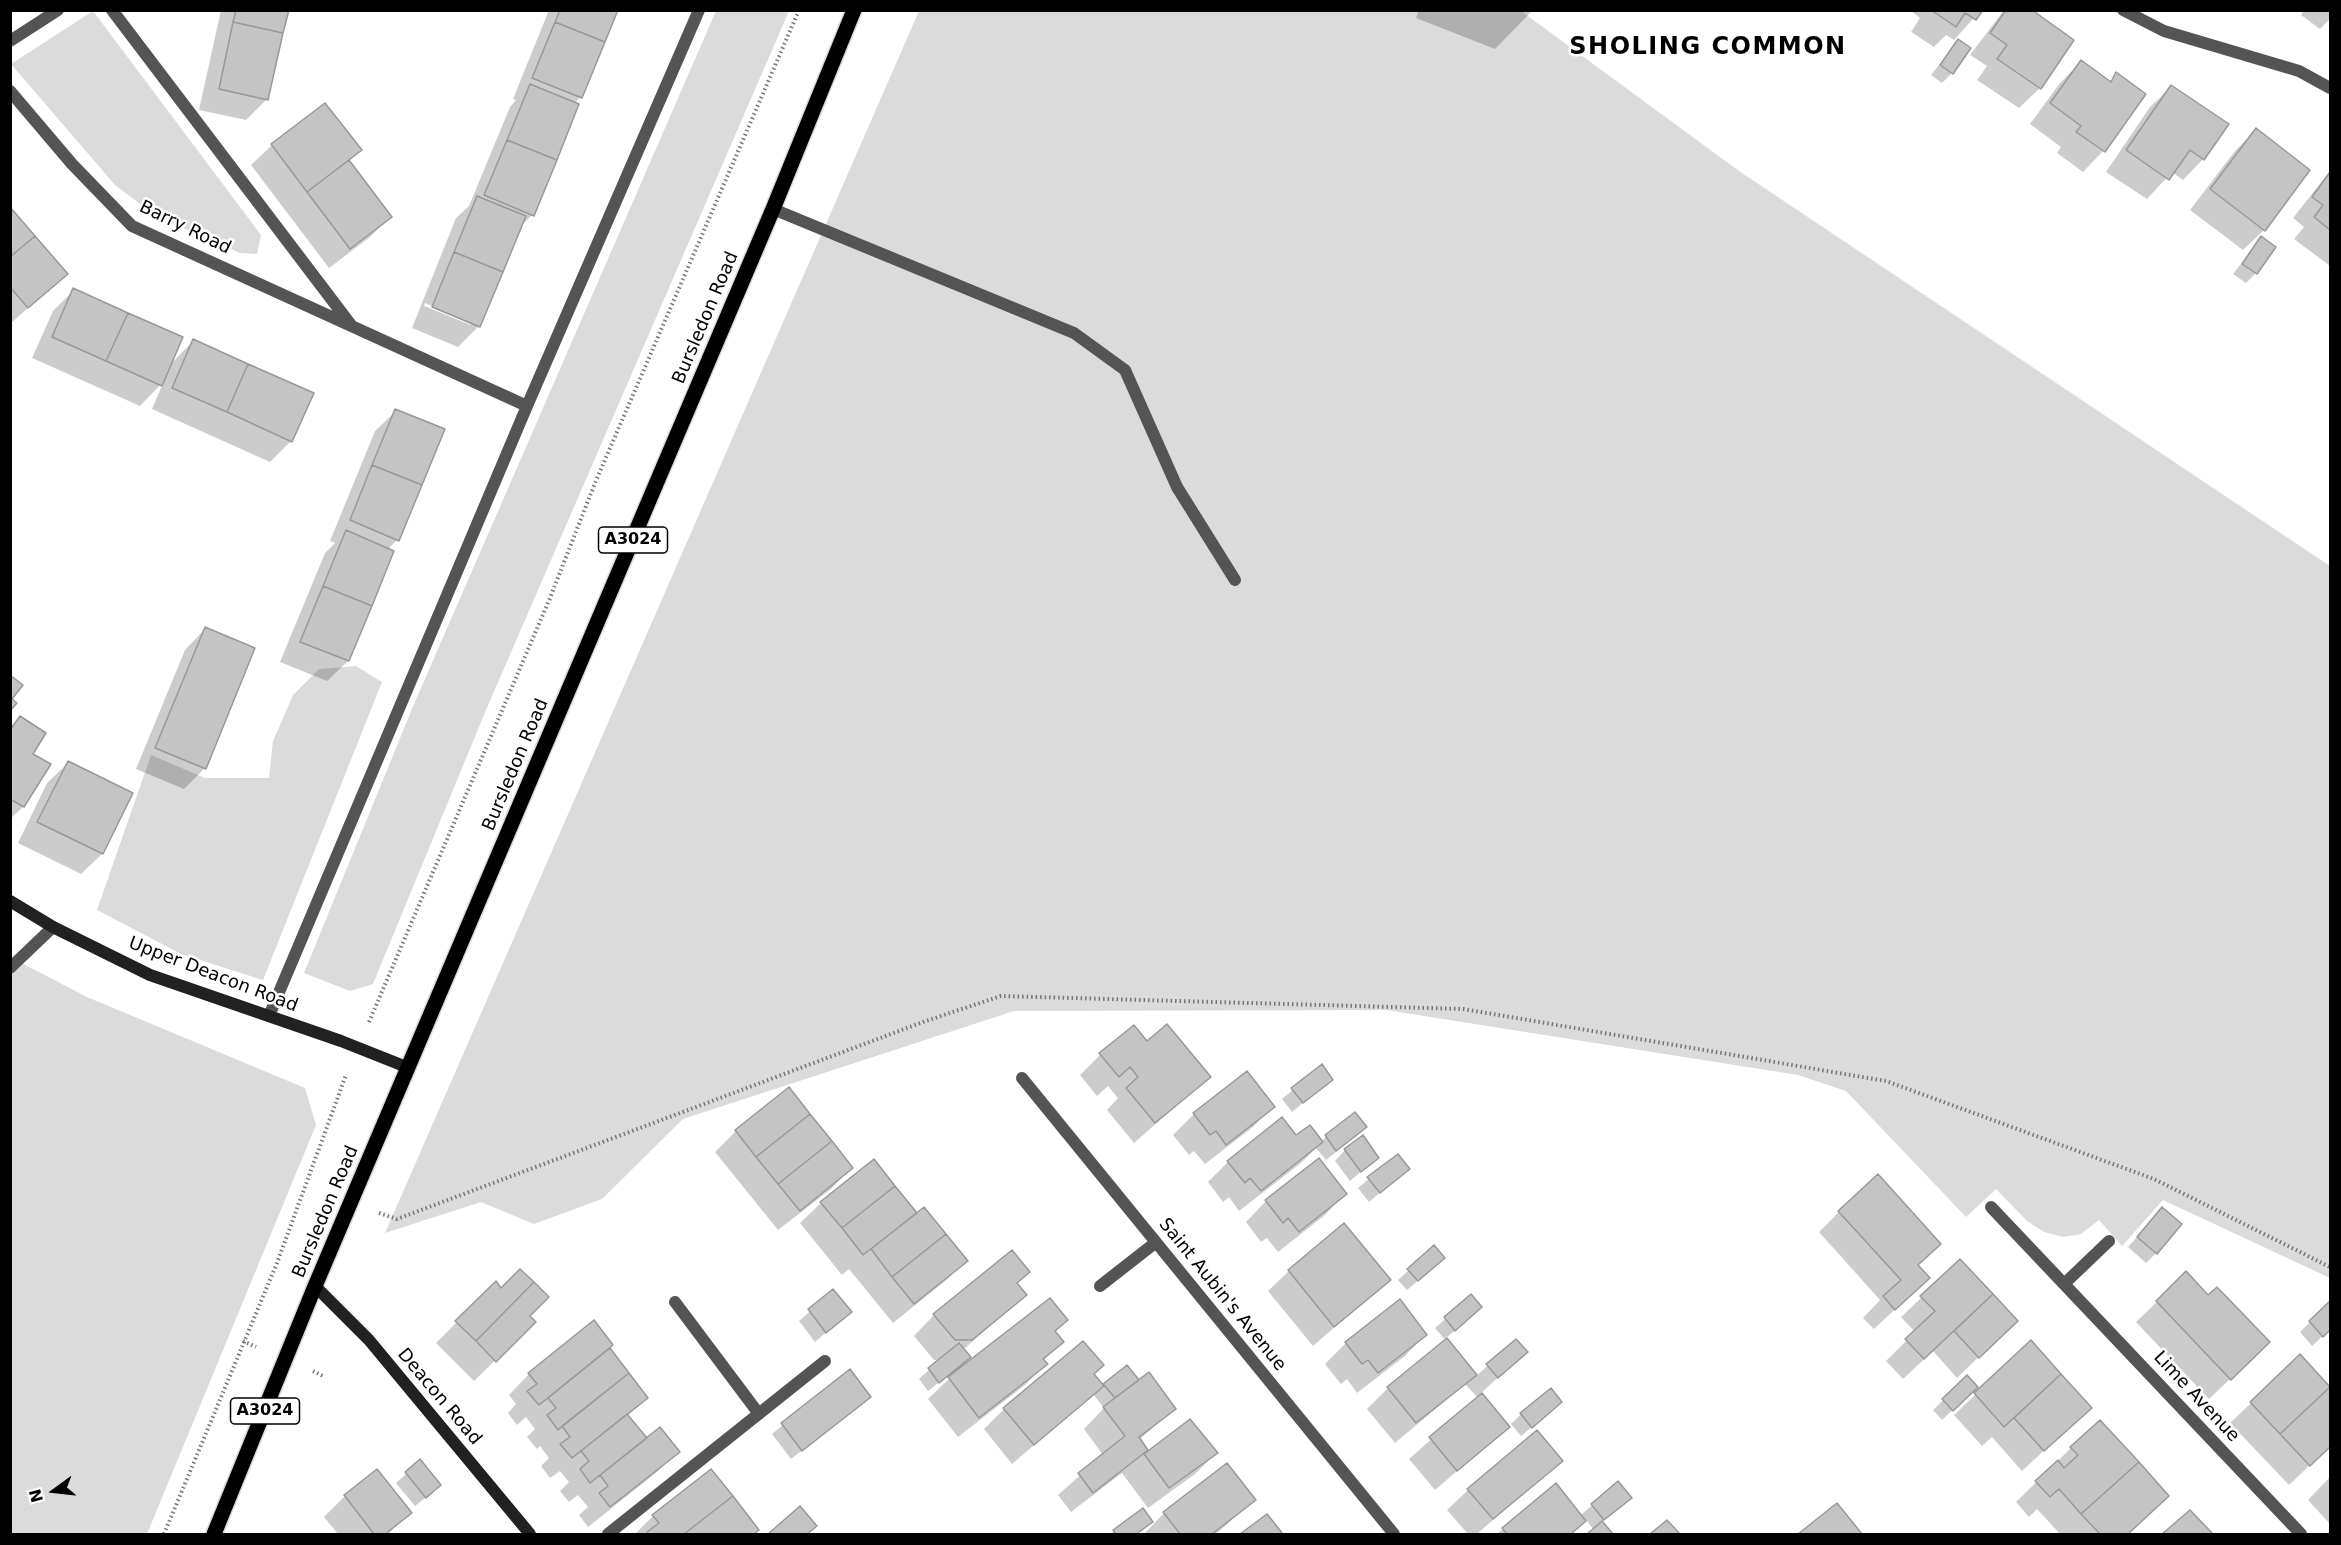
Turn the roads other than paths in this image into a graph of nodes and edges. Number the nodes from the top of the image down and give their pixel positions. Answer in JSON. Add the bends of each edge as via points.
{"nodes":[{"id":1,"x":58,"y":10,"type":"edge"},
{"id":2,"x":112,"y":10,"type":"edge"},
{"id":3,"x":699,"y":10,"type":"edge"},
{"id":4,"x":854,"y":10,"type":"edge"},
{"id":5,"x":2123,"y":10,"type":"edge"},
{"id":6,"x":10,"y":41,"type":"edge"},
{"id":7,"x":2331,"y":88,"type":"edge"},
{"id":8,"x":10,"y":91,"type":"edge"},
{"id":9,"x":773,"y":209,"type":"junction"},
{"id":10,"x":352,"y":326,"type":"junction"},
{"id":11,"x":527,"y":406,"type":"junction"},
{"id":12,"x":1235,"y":580,"type":"dead end"},
{"id":13,"x":10,"y":901,"type":"edge"},
{"id":14,"x":53,"y":927,"type":"junction"},
{"id":15,"x":10,"y":968,"type":"edge"},
{"id":16,"x":269,"y":1016,"type":"junction"},
{"id":17,"x":409,"y":1068,"type":"junction"},
{"id":18,"x":1022,"y":1078,"type":"dead end"},
{"id":19,"x":1991,"y":1207,"type":"dead end"},
{"id":20,"x":2109,"y":1241,"type":"dead end"},
{"id":21,"x":1155,"y":1243,"type":"junction"},
{"id":22,"x":2064,"y":1284,"type":"junction"},
{"id":23,"x":315,"y":1286,"type":"junction"},
{"id":24,"x":1100,"y":1286,"type":"dead end"},
{"id":25,"x":675,"y":1302,"type":"dead end"},
{"id":26,"x":825,"y":1361,"type":"dead end"},
{"id":27,"x":759,"y":1414,"type":"junction"},
{"id":28,"x":214,"y":1534,"type":"edge"},
{"id":29,"x":530,"y":1534,"type":"edge"},
{"id":30,"x":608,"y":1534,"type":"edge"},
{"id":31,"x":1394,"y":1534,"type":"edge"},
{"id":32,"x":2301,"y":1534,"type":"edge"}],
"edges":[{"from":1,"to":6,"type":"street"},
{"from":2,"to":10,"type":"street","name":"Barry Road"},
{"from":3,"to":11,"type":"street"},
{"from":4,"to":9,"type":"main road","name":"Bursledon Road","number":"A3024"},
{"from":5,"to":7,"type":"street","via":[[2164,31],[2299,71]]},
{"from":8,"to":10,"type":"street","name":"Barry Road","via":[[132,226]]},
{"from":9,"to":12,"type":"street","via":[[1074,333],[1125,370],[1177,487]]},
{"from":9,"to":17,"type":"main road","name":"Bursledon Road","number":"A3024"},
{"from":10,"to":11,"type":"street","name":"Barry Road"},
{"from":11,"to":16,"type":"street"},
{"from":13,"to":14,"type":"street","name":"Upper Deacon Road"},
{"from":14,"to":15,"type":"street"},
{"from":14,"to":16,"type":"street","name":"Upper Deacon Road","via":[[150,975]]},
{"from":16,"to":17,"type":"street","name":"Upper Deacon Road"},
{"from":17,"to":23,"type":"main road","name":"Bursledon Road","number":"A3024"},
{"from":18,"to":21,"type":"street","name":"Saint Aubin's Avenue"},
{"from":19,"to":22,"type":"street","name":"Lime Avenue"},
{"from":20,"to":22,"type":"street"},
{"from":21,"to":24,"type":"street"},
{"from":21,"to":31,"type":"street","name":"Saint Aubin's Avenue"},
{"from":22,"to":32,"type":"street","name":"Lime Avenue"},
{"from":23,"to":28,"type":"main road","name":"Bursledon Road","number":"A3024"},
{"from":23,"to":29,"type":"street","name":"Deacon Road","via":[[369,1340]]},
{"from":25,"to":27,"type":"street"},
{"from":26,"to":27,"type":"street"},
{"from":27,"to":30,"type":"street"}]}
